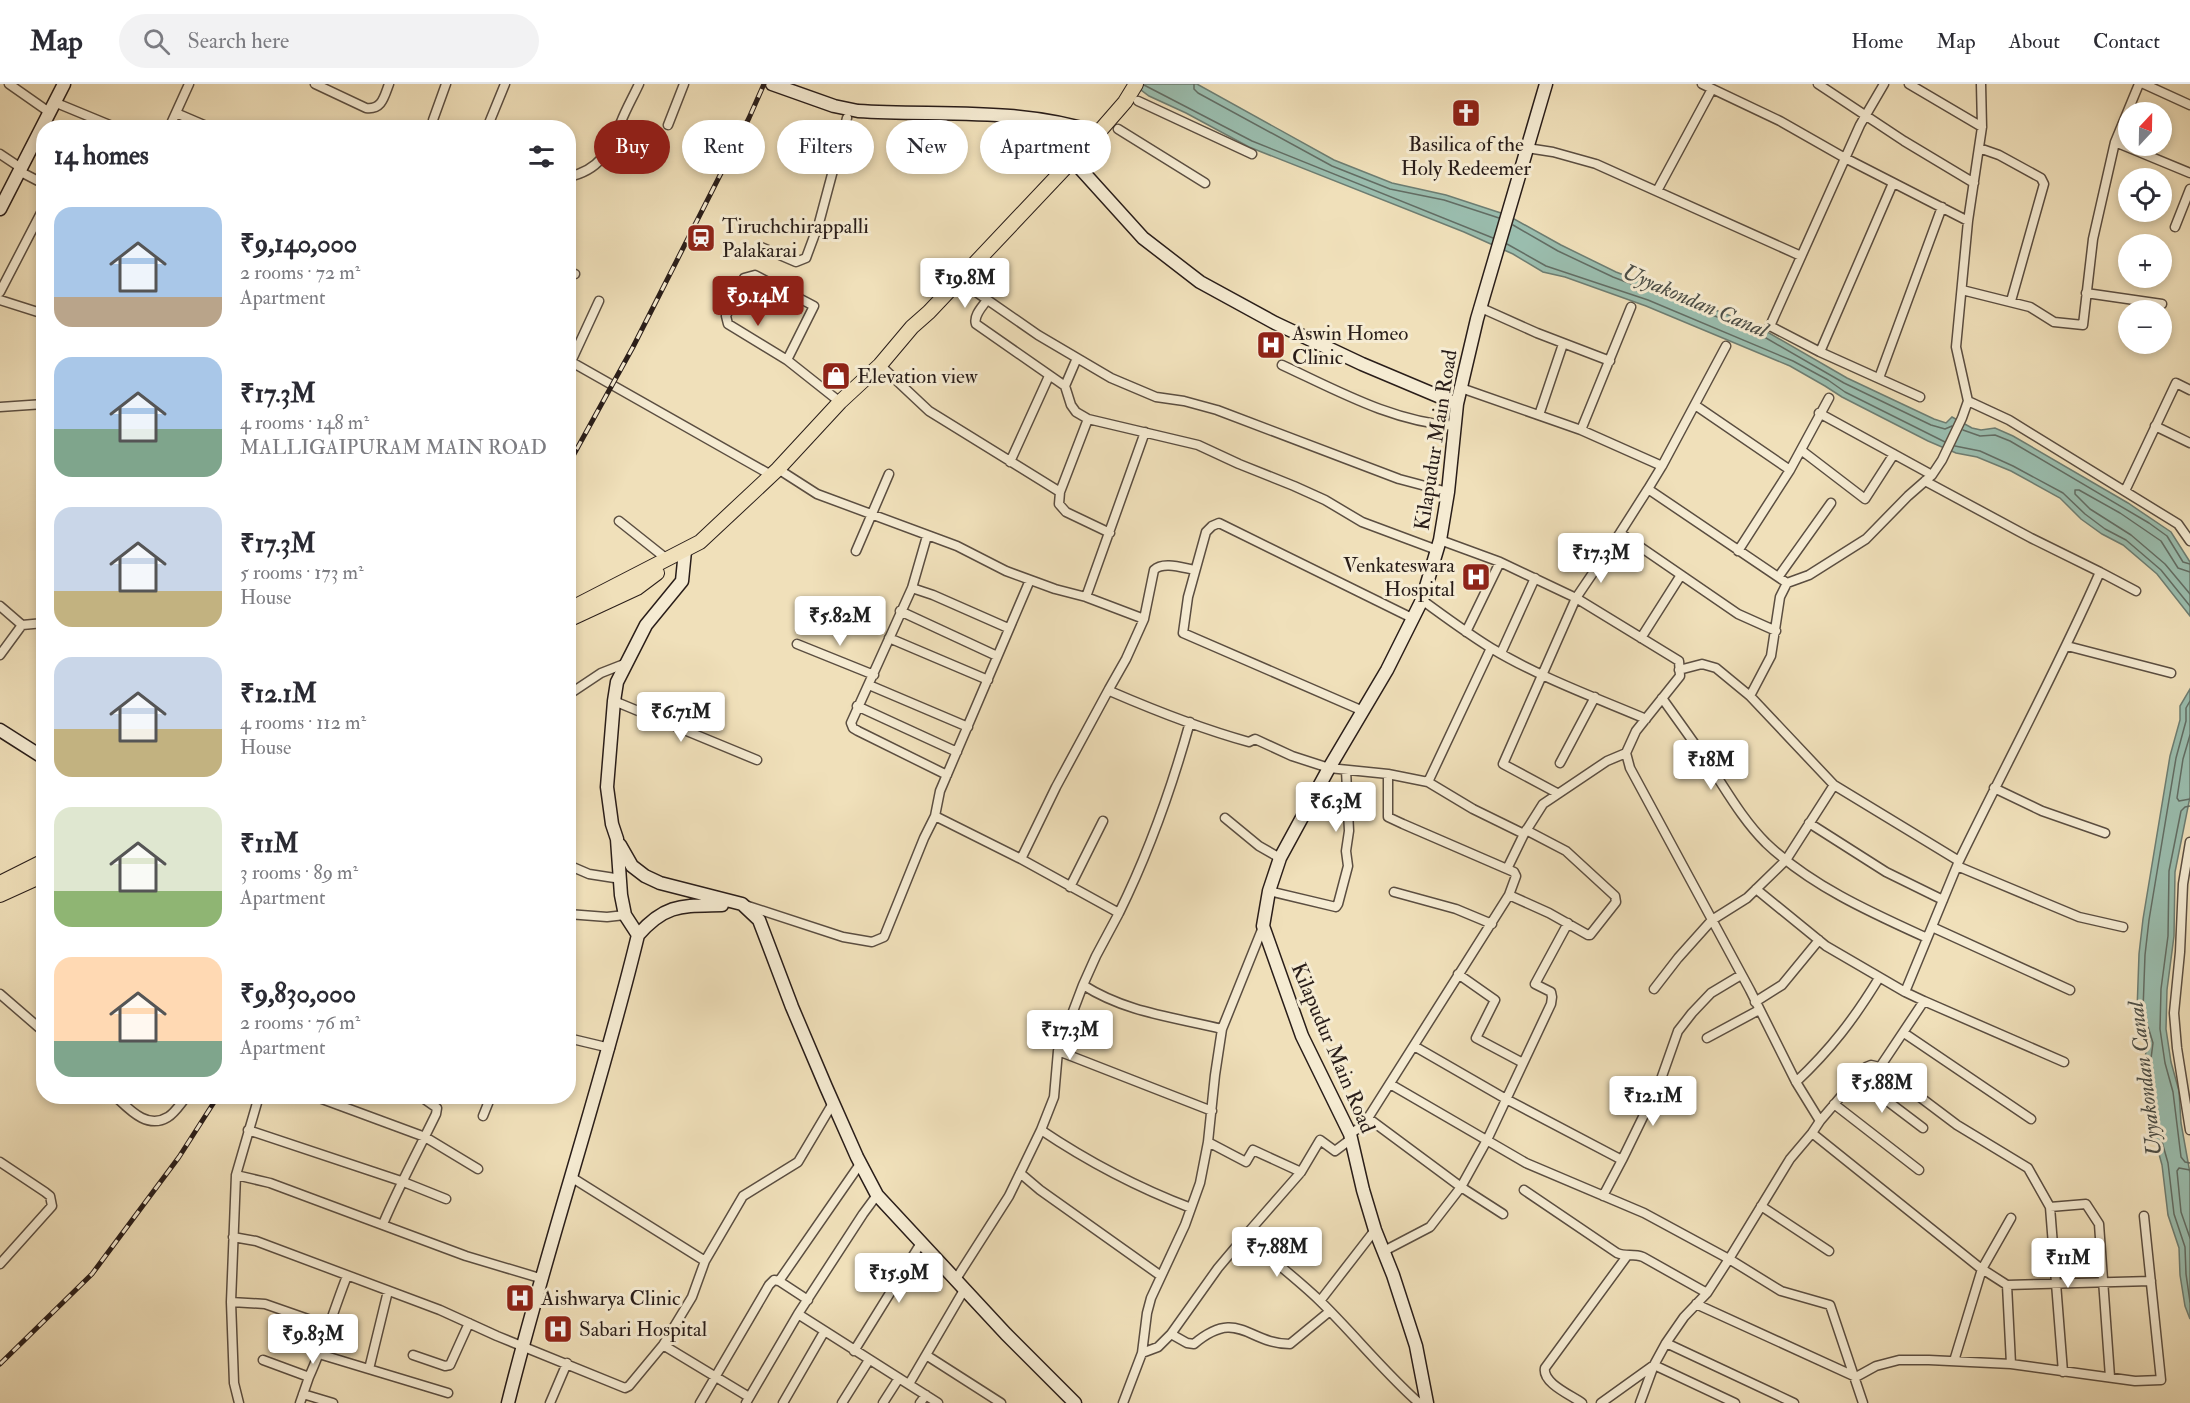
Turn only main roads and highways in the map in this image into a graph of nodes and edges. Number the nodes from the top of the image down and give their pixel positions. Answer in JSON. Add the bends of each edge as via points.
{"nodes":[{"id":1,"x":1136,"y":84,"type":"edge"},
{"id":2,"x":685,"y":551,"type":"junction"},
{"id":3,"x":576,"y":606,"type":"edge"},
{"id":4,"x":576,"y":616,"type":"edge"},
{"id":5,"x":36,"y":865,"type":"edge"},
{"id":6,"x":36,"y":878,"type":"edge"},
{"id":7,"x":0,"y":883,"type":"edge"},
{"id":8,"x":0,"y":895,"type":"edge"}],
"edges":[{"from":1,"to":2,"type":"main road","via":[[1098,133],[880,365],[774,472],[700,542]]},
{"from":2,"to":3,"type":"main road"},
{"from":2,"to":4,"type":"main road","via":[[637,588]]},
{"from":5,"to":7,"type":"main road"},
{"from":6,"to":8,"type":"main road"}]}
